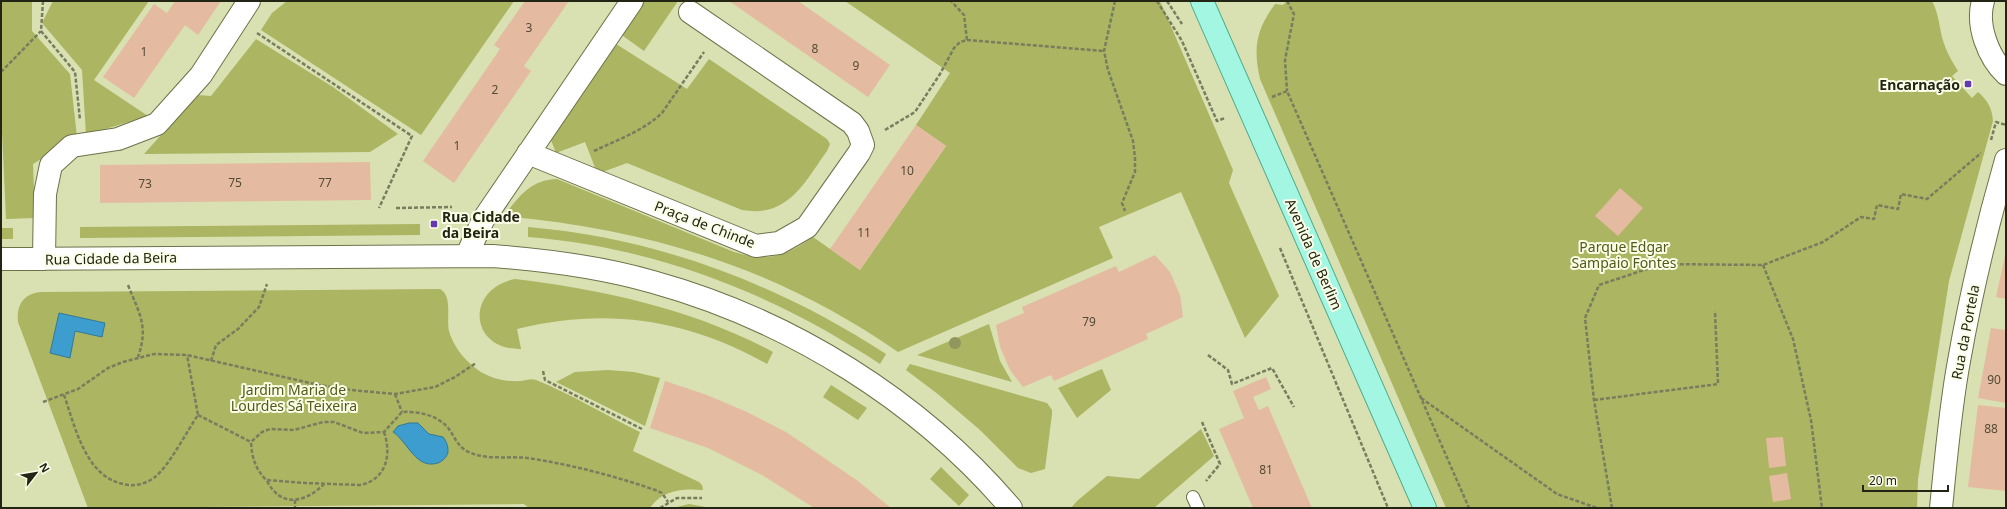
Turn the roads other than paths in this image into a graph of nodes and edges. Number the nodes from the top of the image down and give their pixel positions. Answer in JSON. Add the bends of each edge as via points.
{"nodes":[{"id":1,"x":249,"y":1,"type":"edge"},
{"id":2,"x":632,"y":1,"type":"edge"},
{"id":3,"x":1983,"y":1,"type":"edge"},
{"id":4,"x":1206,"y":2,"type":"edge"},
{"id":5,"x":690,"y":12,"type":"dead end"},
{"id":6,"x":2006,"y":74,"type":"edge"},
{"id":7,"x":528,"y":153,"type":"junction"},
{"id":8,"x":2006,"y":160,"type":"edge"},
{"id":9,"x":467,"y":255,"type":"junction"},
{"id":10,"x":1,"y":259,"type":"edge"},
{"id":11,"x":44,"y":259,"type":"junction"},
{"id":12,"x":1011,"y":508,"type":"edge"},
{"id":13,"x":1425,"y":508,"type":"edge"},
{"id":14,"x":1940,"y":508,"type":"edge"}],
"edges":[{"from":1,"to":11,"type":"street","via":[[201,75],[157,124],[118,139],[72,146],[51,165],[45,194]]},
{"from":2,"to":7,"type":"street"},
{"from":3,"to":6,"type":"street","via":[[1982,23],[1985,41],[1993,58]]},
{"from":4,"to":13,"type":"main road","name":"Avenida de Berlim"},
{"from":5,"to":7,"type":"street","name":"Praça de Chinde","via":[[852,123],[861,137],[859,153],[806,227],[790,238],[767,246],[756,246]]},
{"from":7,"to":9,"type":"street","via":[[483,220]]},
{"from":8,"to":14,"type":"street","name":"Rua da Portela","via":[[1977,271],[1959,361]]},
{"from":9,"to":11,"type":"street","name":"Rua Cidade da Beira"},
{"from":9,"to":12,"type":"street","name":"Rua Cidade da Beira","via":[[547,260],[600,269],[654,282],[756,319],[805,343],[896,402],[957,452]]},
{"from":10,"to":11,"type":"street","name":"Rua Cidade da Beira"}]}
